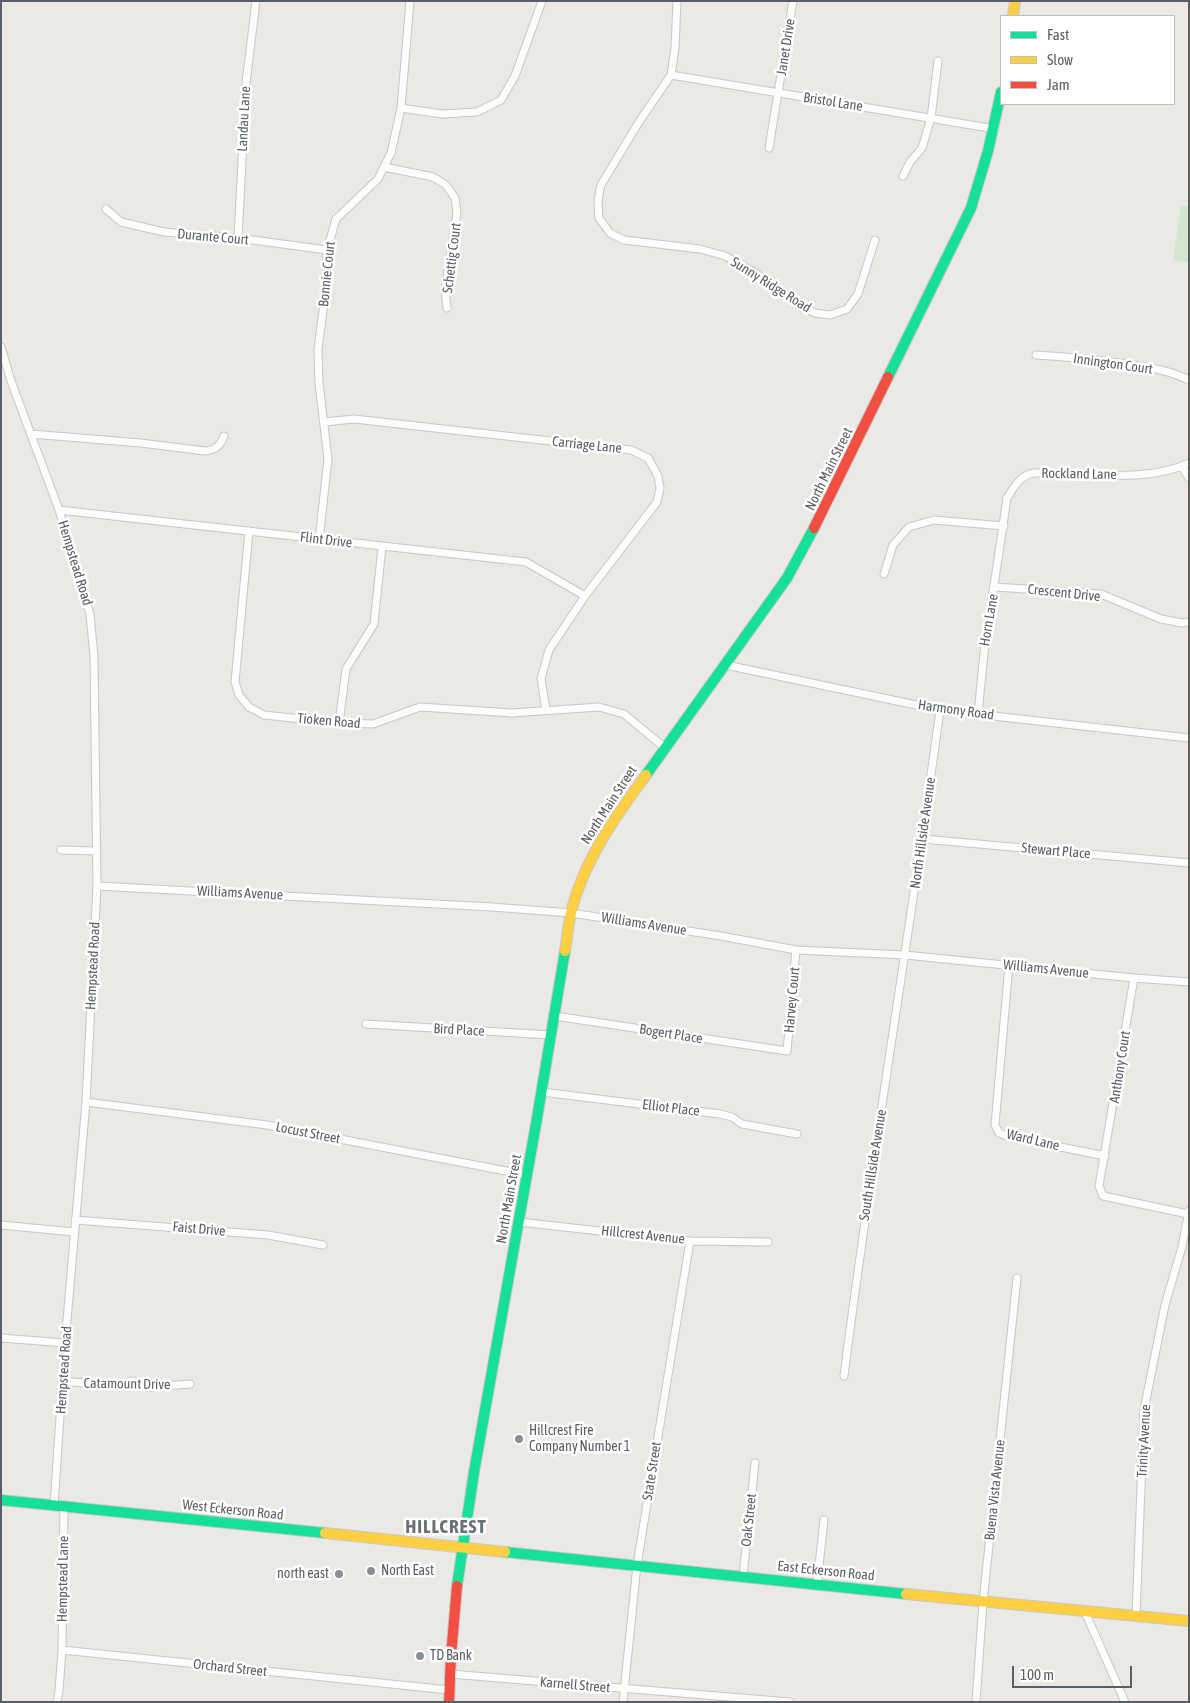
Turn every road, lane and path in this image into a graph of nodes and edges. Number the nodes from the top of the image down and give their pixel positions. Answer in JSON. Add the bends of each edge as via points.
{"nodes":[{"id":1,"x":256,"y":1,"type":"edge"},
{"id":2,"x":410,"y":1,"type":"edge"},
{"id":3,"x":542,"y":1,"type":"edge"},
{"id":4,"x":677,"y":1,"type":"edge"},
{"id":5,"x":793,"y":1,"type":"edge"},
{"id":6,"x":1015,"y":1,"type":"edge"},
{"id":7,"x":1013,"y":15,"type":"edge"},
{"id":8,"x":938,"y":61,"type":"dead end"},
{"id":9,"x":671,"y":75,"type":"junction"},
{"id":10,"x":778,"y":93,"type":"junction"},
{"id":11,"x":1000,"y":98,"type":"edge"},
{"id":12,"x":400,"y":108,"type":"junction"},
{"id":13,"x":931,"y":118,"type":"junction"},
{"id":14,"x":995,"y":129,"type":"junction"},
{"id":15,"x":769,"y":148,"type":"dead end"},
{"id":16,"x":384,"y":167,"type":"junction"},
{"id":17,"x":903,"y":176,"type":"dead end"},
{"id":18,"x":106,"y":208,"type":"dead end"},
{"id":19,"x":238,"y":238,"type":"junction"},
{"id":20,"x":875,"y":240,"type":"dead end"},
{"id":21,"x":326,"y":250,"type":"junction"},
{"id":22,"x":447,"y":308,"type":"dead end"},
{"id":23,"x":1,"y":347,"type":"edge"},
{"id":24,"x":1036,"y":356,"type":"dead end"},
{"id":25,"x":1189,"y":380,"type":"edge"},
{"id":26,"x":324,"y":422,"type":"junction"},
{"id":27,"x":31,"y":434,"type":"junction"},
{"id":28,"x":224,"y":436,"type":"dead end"},
{"id":29,"x":1185,"y":465,"type":"edge"},
{"id":30,"x":1189,"y":478,"type":"edge"},
{"id":31,"x":59,"y":510,"type":"junction"},
{"id":32,"x":1004,"y":526,"type":"junction"},
{"id":33,"x":249,"y":531,"type":"junction"},
{"id":34,"x":319,"y":540,"type":"junction"},
{"id":35,"x":382,"y":547,"type":"junction"},
{"id":36,"x":884,"y":574,"type":"dead end"},
{"id":37,"x":995,"y":587,"type":"junction"},
{"id":38,"x":585,"y":596,"type":"junction"},
{"id":39,"x":1189,"y":622,"type":"edge"},
{"id":40,"x":726,"y":664,"type":"junction"},
{"id":41,"x":546,"y":710,"type":"junction"},
{"id":42,"x":940,"y":710,"type":"junction"},
{"id":43,"x":978,"y":714,"type":"junction"},
{"id":44,"x":339,"y":723,"type":"junction"},
{"id":45,"x":1189,"y":738,"type":"edge"},
{"id":46,"x":664,"y":747,"type":"junction"},
{"id":47,"x":923,"y":839,"type":"junction"},
{"id":48,"x":60,"y":850,"type":"dead end"},
{"id":49,"x":96,"y":851,"type":"junction"},
{"id":50,"x":1189,"y":863,"type":"edge"},
{"id":51,"x":97,"y":886,"type":"junction"},
{"id":52,"x":571,"y":913,"type":"junction"},
{"id":53,"x":796,"y":950,"type":"junction"},
{"id":54,"x":905,"y":955,"type":"junction"},
{"id":55,"x":1009,"y":965,"type":"junction"},
{"id":56,"x":1134,"y":978,"type":"junction"},
{"id":57,"x":1189,"y":982,"type":"edge"},
{"id":58,"x":555,"y":1016,"type":"junction"},
{"id":59,"x":366,"y":1024,"type":"dead end"},
{"id":60,"x":551,"y":1035,"type":"junction"},
{"id":61,"x":787,"y":1051,"type":"joint"},
{"id":62,"x":542,"y":1092,"type":"junction"},
{"id":63,"x":86,"y":1102,"type":"junction"},
{"id":64,"x":797,"y":1134,"type":"dead end"},
{"id":65,"x":1105,"y":1156,"type":"junction"},
{"id":66,"x":527,"y":1175,"type":"junction"},
{"id":67,"x":1188,"y":1213,"type":"edge"},
{"id":68,"x":75,"y":1220,"type":"junction"},
{"id":69,"x":519,"y":1222,"type":"junction"},
{"id":70,"x":1,"y":1226,"type":"edge"},
{"id":71,"x":74,"y":1232,"type":"junction"},
{"id":72,"x":690,"y":1241,"type":"junction"},
{"id":73,"x":768,"y":1242,"type":"dead end"},
{"id":74,"x":323,"y":1245,"type":"dead end"},
{"id":75,"x":1185,"y":1247,"type":"edge"},
{"id":76,"x":1017,"y":1278,"type":"dead end"},
{"id":77,"x":1,"y":1338,"type":"edge"},
{"id":78,"x":65,"y":1343,"type":"junction"},
{"id":79,"x":844,"y":1376,"type":"dead end"},
{"id":80,"x":63,"y":1382,"type":"junction"},
{"id":81,"x":190,"y":1384,"type":"dead end"},
{"id":82,"x":755,"y":1463,"type":"dead end"},
{"id":83,"x":1,"y":1500,"type":"edge"},
{"id":84,"x":59,"y":1507,"type":"junction"},
{"id":85,"x":824,"y":1520,"type":"dead end"},
{"id":86,"x":461,"y":1548,"type":"junction"},
{"id":87,"x":637,"y":1565,"type":"junction"},
{"id":88,"x":743,"y":1576,"type":"junction"},
{"id":89,"x":817,"y":1584,"type":"junction"},
{"id":90,"x":983,"y":1602,"type":"junction"},
{"id":91,"x":1084,"y":1612,"type":"junction"},
{"id":92,"x":1136,"y":1615,"type":"junction"},
{"id":93,"x":1189,"y":1621,"type":"edge"},
{"id":94,"x":62,"y":1650,"type":"junction"},
{"id":95,"x":450,"y":1674,"type":"junction"},
{"id":96,"x":625,"y":1689,"type":"junction"},
{"id":97,"x":449,"y":1690,"type":"junction"},
{"id":98,"x":57,"y":1702,"type":"edge"},
{"id":99,"x":449,"y":1702,"type":"edge"},
{"id":100,"x":623,"y":1702,"type":"edge"},
{"id":101,"x":790,"y":1702,"type":"edge"},
{"id":102,"x":976,"y":1702,"type":"edge"},
{"id":103,"x":1124,"y":1702,"type":"edge"}],
"edges":[{"from":1,"to":19,"type":"street","name":"Landau Lane","via":[[246,83]]},
{"from":2,"to":12,"type":"street","name":"Bonnie Court"},
{"from":3,"to":12,"type":"street","via":[[515,76],[501,100],[477,112],[442,114]]},
{"from":4,"to":9,"type":"street","name":"Sunny Ridge Road","via":[[676,48]]},
{"from":5,"to":10,"type":"street","name":"Janet Drive"},
{"from":6,"to":7,"type":"main road"},
{"from":8,"to":13,"type":"street"},
{"from":9,"to":10,"type":"street","name":"Bristol Lane"},
{"from":9,"to":20,"type":"street","name":"Sunny Ridge Road","via":[[601,185],[598,218],[610,233],[624,240],[725,256],[754,272],[803,308],[830,315],[847,309],[858,294]]},
{"from":10,"to":13,"type":"street","name":"Bristol Lane"},
{"from":10,"to":15,"type":"street","name":"Janet Drive"},
{"from":11,"to":14,"type":"main road","name":"North Main Street"},
{"from":12,"to":16,"type":"street","name":"Bonnie Court","via":[[391,153]]},
{"from":13,"to":14,"type":"street","name":"Bristol Lane"},
{"from":13,"to":17,"type":"street","via":[[922,148]]},
{"from":14,"to":40,"type":"main road","name":"North Main Street","via":[[971,208],[820,519],[787,578]]},
{"from":16,"to":21,"type":"street","name":"Bonnie Court","via":[[378,179],[336,218]]},
{"from":16,"to":22,"type":"street","name":"Schettig Court","via":[[433,177],[446,185],[455,198],[457,214],[446,290]]},
{"from":18,"to":19,"type":"street","name":"Durante Court","via":[[122,222],[164,232]]},
{"from":19,"to":21,"type":"street","name":"Durante Court"},
{"from":21,"to":26,"type":"street","name":"Bonnie Court","via":[[326,288],[318,349]]},
{"from":23,"to":27,"type":"street","name":"Hempstead Road"},
{"from":24,"to":25,"type":"street","name":"Innington Court","via":[[1094,359],[1141,366],[1178,374]]},
{"from":26,"to":34,"type":"street","name":"Bonnie Court","via":[[328,459]]},
{"from":26,"to":38,"type":"street","name":"Carriage Lane","via":[[354,419],[631,450],[648,458],[658,476],[657,502]]},
{"from":27,"to":28,"type":"street","via":[[204,451],[218,447]]},
{"from":27,"to":31,"type":"street","name":"Hempstead Road"},
{"from":29,"to":30,"type":"street"},
{"from":29,"to":32,"type":"street","name":"Rockland Lane","via":[[1126,475],[1030,474],[1016,483],[1007,498]]},
{"from":31,"to":33,"type":"street","name":"Flint Drive"},
{"from":31,"to":49,"type":"street","name":"Hempstead Road","via":[[90,614],[94,657]]},
{"from":32,"to":36,"type":"street","via":[[934,520],[909,527],[893,546]]},
{"from":32,"to":37,"type":"street","name":"Horn Lane"},
{"from":33,"to":34,"type":"street","name":"Flint Drive"},
{"from":33,"to":44,"type":"street","name":"Tioken Road","via":[[236,682],[239,695],[249,707],[264,715]]},
{"from":34,"to":35,"type":"street","name":"Flint Drive"},
{"from":35,"to":38,"type":"street","name":"Flint Drive","via":[[526,562]]},
{"from":35,"to":44,"type":"street","via":[[374,624],[346,669]]},
{"from":37,"to":39,"type":"street","name":"Crescent Drive","via":[[1101,594],[1161,619]]},
{"from":37,"to":43,"type":"street","name":"Horn Lane"},
{"from":38,"to":41,"type":"street","name":"Carriage Lane","via":[[549,650],[542,680]]},
{"from":40,"to":42,"type":"street","name":"Harmony Road"},
{"from":40,"to":46,"type":"main road","name":"North Main Street"},
{"from":41,"to":44,"type":"street","name":"Tioken Road","via":[[512,713],[420,707],[373,724]]},
{"from":41,"to":46,"type":"street","name":"Tioken Road","via":[[598,707],[624,714]]},
{"from":42,"to":43,"type":"street","name":"Harmony Road"},
{"from":42,"to":47,"type":"street","name":"North Hillside Avenue"},
{"from":43,"to":45,"type":"street","name":"Harmony Road"},
{"from":46,"to":52,"type":"main road","name":"North Main Street","via":[[602,838]]},
{"from":47,"to":50,"type":"street","name":"Stewart Place"},
{"from":47,"to":54,"type":"street","name":"North Hillside Avenue"},
{"from":48,"to":49,"type":"street"},
{"from":49,"to":51,"type":"street","name":"Hempstead Road"},
{"from":51,"to":52,"type":"street","name":"Williams Avenue"},
{"from":51,"to":63,"type":"street","name":"Hempstead Road"},
{"from":52,"to":53,"type":"street","name":"Williams Avenue"},
{"from":52,"to":58,"type":"main road","name":"North Main Street"},
{"from":53,"to":54,"type":"street","name":"Williams Avenue"},
{"from":53,"to":61,"type":"street","name":"Harvey Court"},
{"from":54,"to":55,"type":"street","name":"Williams Avenue"},
{"from":54,"to":79,"type":"street","name":"South Hillside Avenue"},
{"from":55,"to":56,"type":"street","name":"Williams Avenue"},
{"from":55,"to":65,"type":"street","name":"Ward Lane","via":[[995,1125],[1007,1136]]},
{"from":56,"to":57,"type":"street","name":"Williams Avenue"},
{"from":56,"to":65,"type":"street","name":"Anthony Court"},
{"from":58,"to":60,"type":"main road","name":"North Main Street"},
{"from":58,"to":61,"type":"street","name":"Bogert Place"},
{"from":59,"to":60,"type":"street","name":"Bird Place"},
{"from":60,"to":62,"type":"main road","name":"North Main Street"},
{"from":62,"to":64,"type":"street","name":"Elliot Place","via":[[720,1114],[742,1124]]},
{"from":62,"to":66,"type":"main road","name":"North Main Street"},
{"from":63,"to":66,"type":"street","name":"Locust Street","via":[[267,1125]]},
{"from":63,"to":68,"type":"street","name":"Hempstead Road"},
{"from":65,"to":67,"type":"street","via":[[1099,1186],[1102,1196]]},
{"from":66,"to":69,"type":"main road","name":"North Main Street"},
{"from":67,"to":75,"type":"street","name":"Trinity Avenue"},
{"from":68,"to":71,"type":"street","name":"Hempstead Road"},
{"from":68,"to":74,"type":"street","name":"Faist Drive","via":[[268,1235]]},
{"from":69,"to":72,"type":"street","name":"Hillcrest Avenue"},
{"from":69,"to":86,"type":"main road","name":"North Main Street"},
{"from":70,"to":71,"type":"street"},
{"from":71,"to":78,"type":"street","name":"Hempstead Road"},
{"from":72,"to":73,"type":"street","name":"Hillcrest Avenue"},
{"from":72,"to":87,"type":"street","name":"State Street"},
{"from":75,"to":92,"type":"street","name":"Trinity Avenue","via":[[1165,1305],[1144,1410]]},
{"from":76,"to":90,"type":"street","name":"Buena Vista Avenue"},
{"from":77,"to":78,"type":"street"},
{"from":78,"to":80,"type":"street","name":"Hempstead Road"},
{"from":80,"to":81,"type":"street","name":"Catamount Drive","via":[[113,1386],[133,1381],[150,1387]]},
{"from":80,"to":84,"type":"street","name":"Hempstead Road"},
{"from":82,"to":88,"type":"street","name":"Oak Street"},
{"from":83,"to":84,"type":"main road","name":"West Eckerson Road"},
{"from":84,"to":86,"type":"main road","name":"West Eckerson Road"},
{"from":84,"to":94,"type":"street","name":"Hempstead Lane"},
{"from":85,"to":89,"type":"street"},
{"from":86,"to":87,"type":"main road","name":"East Eckerson Road"},
{"from":86,"to":95,"type":"main road","name":"North Main Street"},
{"from":87,"to":88,"type":"main road","name":"East Eckerson Road"},
{"from":87,"to":96,"type":"street","name":"State Street"},
{"from":88,"to":89,"type":"main road","name":"East Eckerson Road"},
{"from":89,"to":90,"type":"main road","name":"East Eckerson Road"},
{"from":90,"to":91,"type":"main road","name":"East Eckerson Road"},
{"from":90,"to":102,"type":"street","name":"Buena Vista Avenue"},
{"from":91,"to":92,"type":"main road","name":"East Eckerson Road"},
{"from":91,"to":103,"type":"street"},
{"from":92,"to":93,"type":"main road","name":"East Eckerson Road"},
{"from":94,"to":97,"type":"street","name":"Orchard Street"},
{"from":94,"to":98,"type":"street"},
{"from":95,"to":96,"type":"street","name":"Karnell Street"},
{"from":95,"to":97,"type":"main road","name":"North Main Street"},
{"from":96,"to":100,"type":"street","name":"State Street"},
{"from":96,"to":101,"type":"street","name":"Karnell Street"},
{"from":97,"to":99,"type":"main road","name":"North Main Street"}]}
